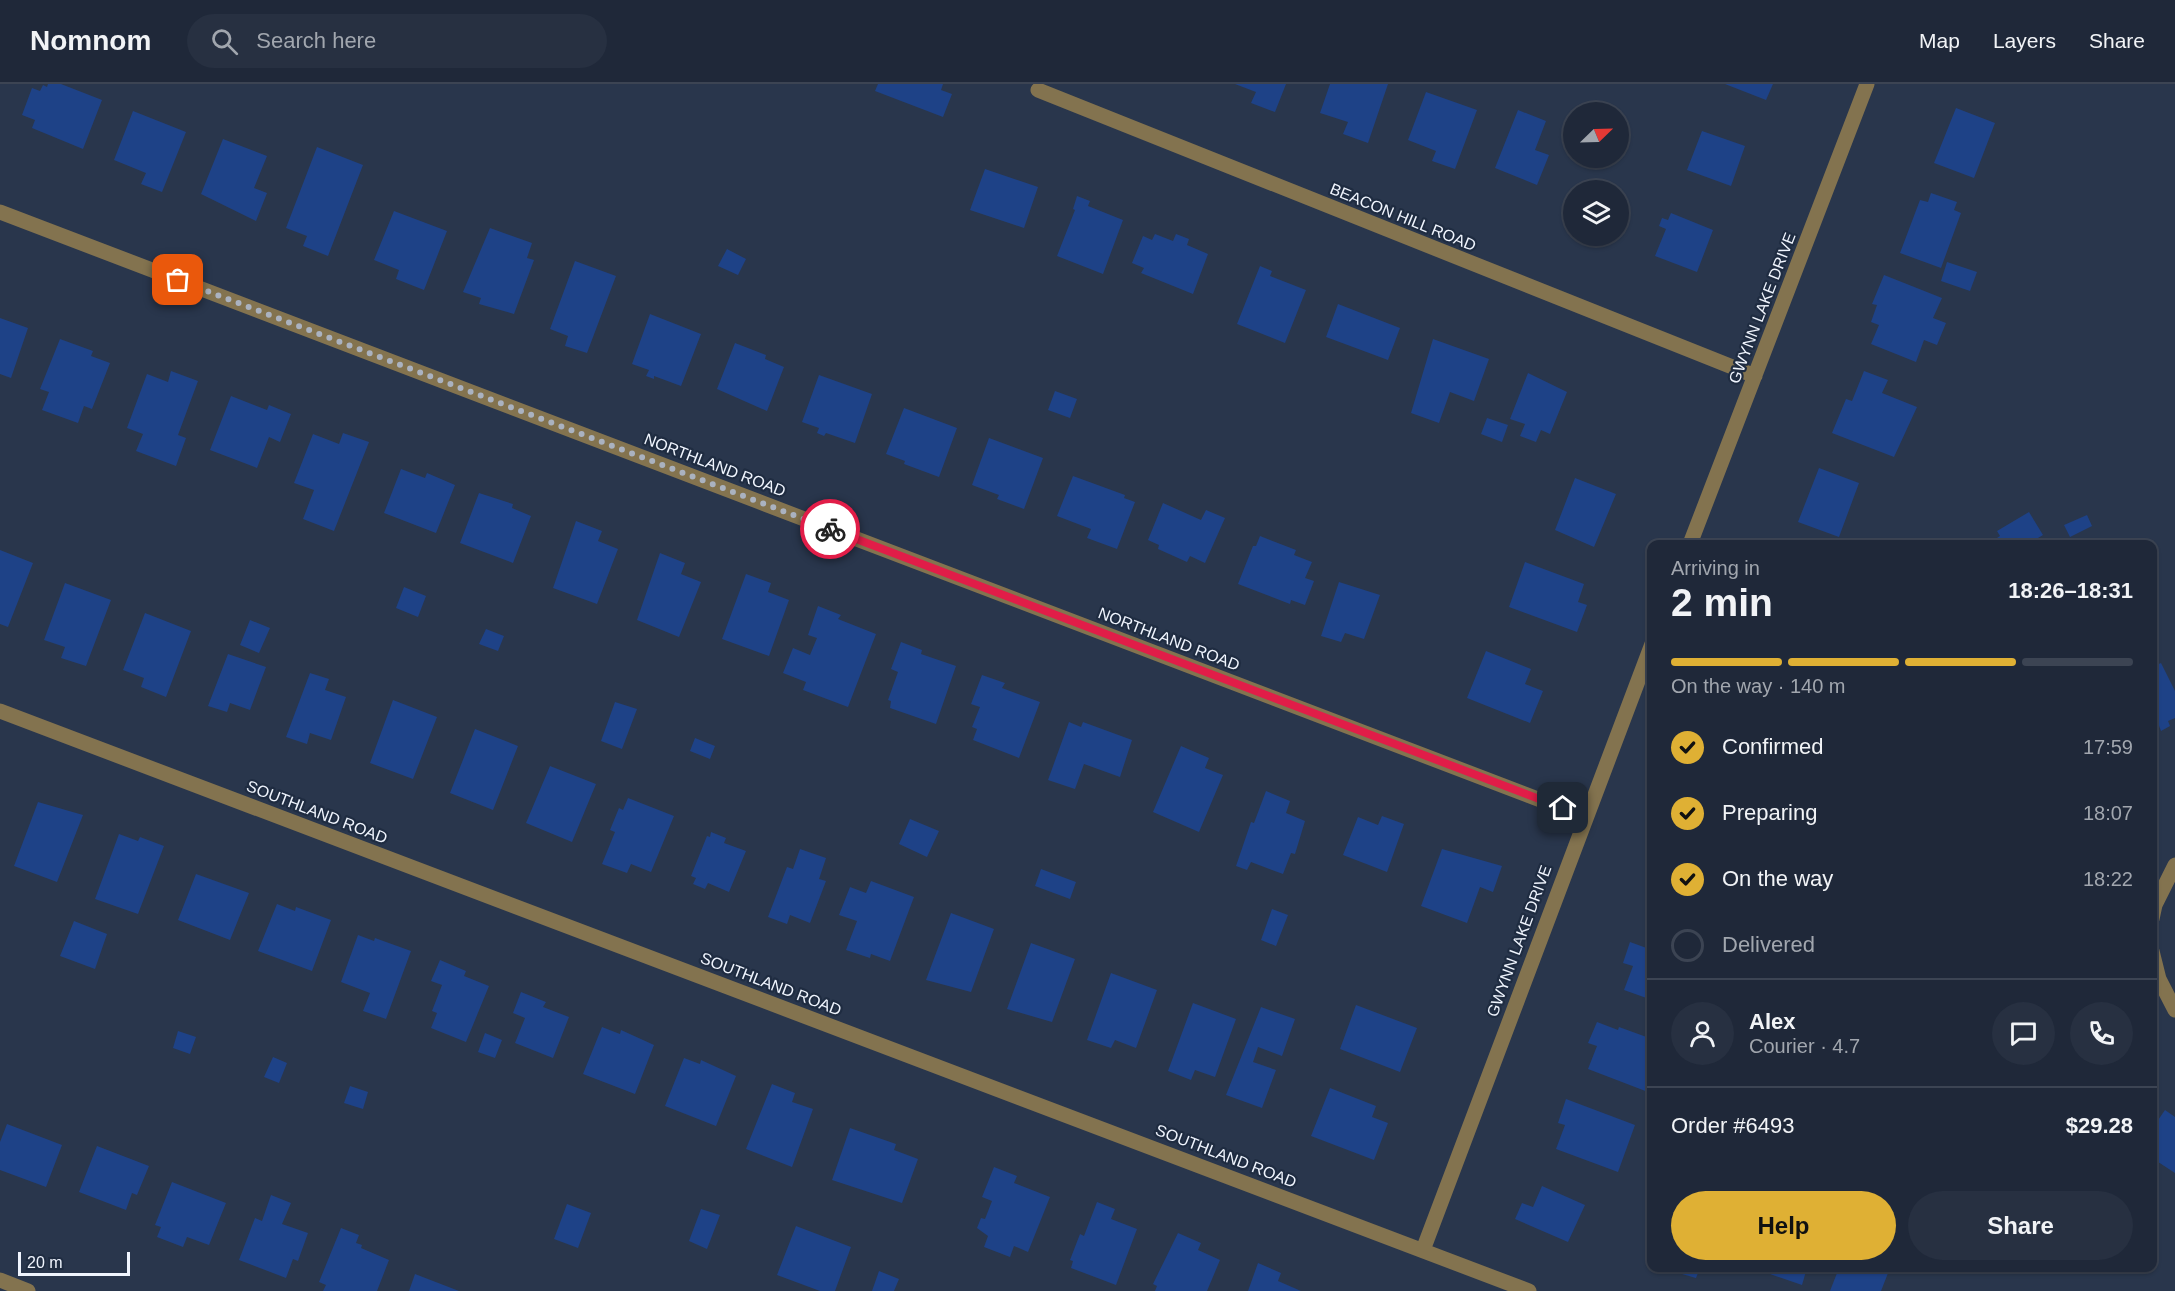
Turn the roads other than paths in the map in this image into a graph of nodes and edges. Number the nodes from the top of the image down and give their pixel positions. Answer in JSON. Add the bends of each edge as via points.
{"nodes":[{"id":1,"x":1867,"y":84,"type":"edge"},
{"id":2,"x":1038,"y":90,"type":"dead end"},
{"id":3,"x":0,"y":212,"type":"edge"},
{"id":4,"x":1755,"y":376,"type":"junction"},
{"id":5,"x":1692,"y":540,"type":"edge"},
{"id":6,"x":1647,"y":657,"type":"edge"},
{"id":7,"x":0,"y":711,"type":"edge"},
{"id":8,"x":1585,"y":817,"type":"junction"},
{"id":9,"x":2175,"y":865,"type":"edge"},
{"id":10,"x":2157,"y":902,"type":"edge"},
{"id":11,"x":2157,"y":971,"type":"edge"},
{"id":12,"x":2175,"y":1010,"type":"edge"},
{"id":13,"x":1423,"y":1250,"type":"junction"},
{"id":14,"x":0,"y":1280,"type":"edge"},
{"id":15,"x":28,"y":1291,"type":"edge"},
{"id":16,"x":1529,"y":1291,"type":"edge"}],
"edges":[{"from":1,"to":4,"type":"street","name":"GWYNN LAKE DRIVE"},
{"from":2,"to":4,"type":"street","name":"BEACON HILL ROAD"},
{"from":3,"to":8,"type":"street","name":"NORTHLAND ROAD"},
{"from":4,"to":5,"type":"street","name":"GWYNN LAKE DRIVE"},
{"from":6,"to":8,"type":"street","name":"GWYNN LAKE DRIVE"},
{"from":7,"to":13,"type":"street","name":"SOUTHLAND ROAD"},
{"from":8,"to":13,"type":"street","name":"GWYNN LAKE DRIVE"},
{"from":9,"to":10,"type":"street"},
{"from":11,"to":12,"type":"street"},
{"from":13,"to":16,"type":"street","name":"SOUTHLAND ROAD"},
{"from":14,"to":15,"type":"street"}]}
